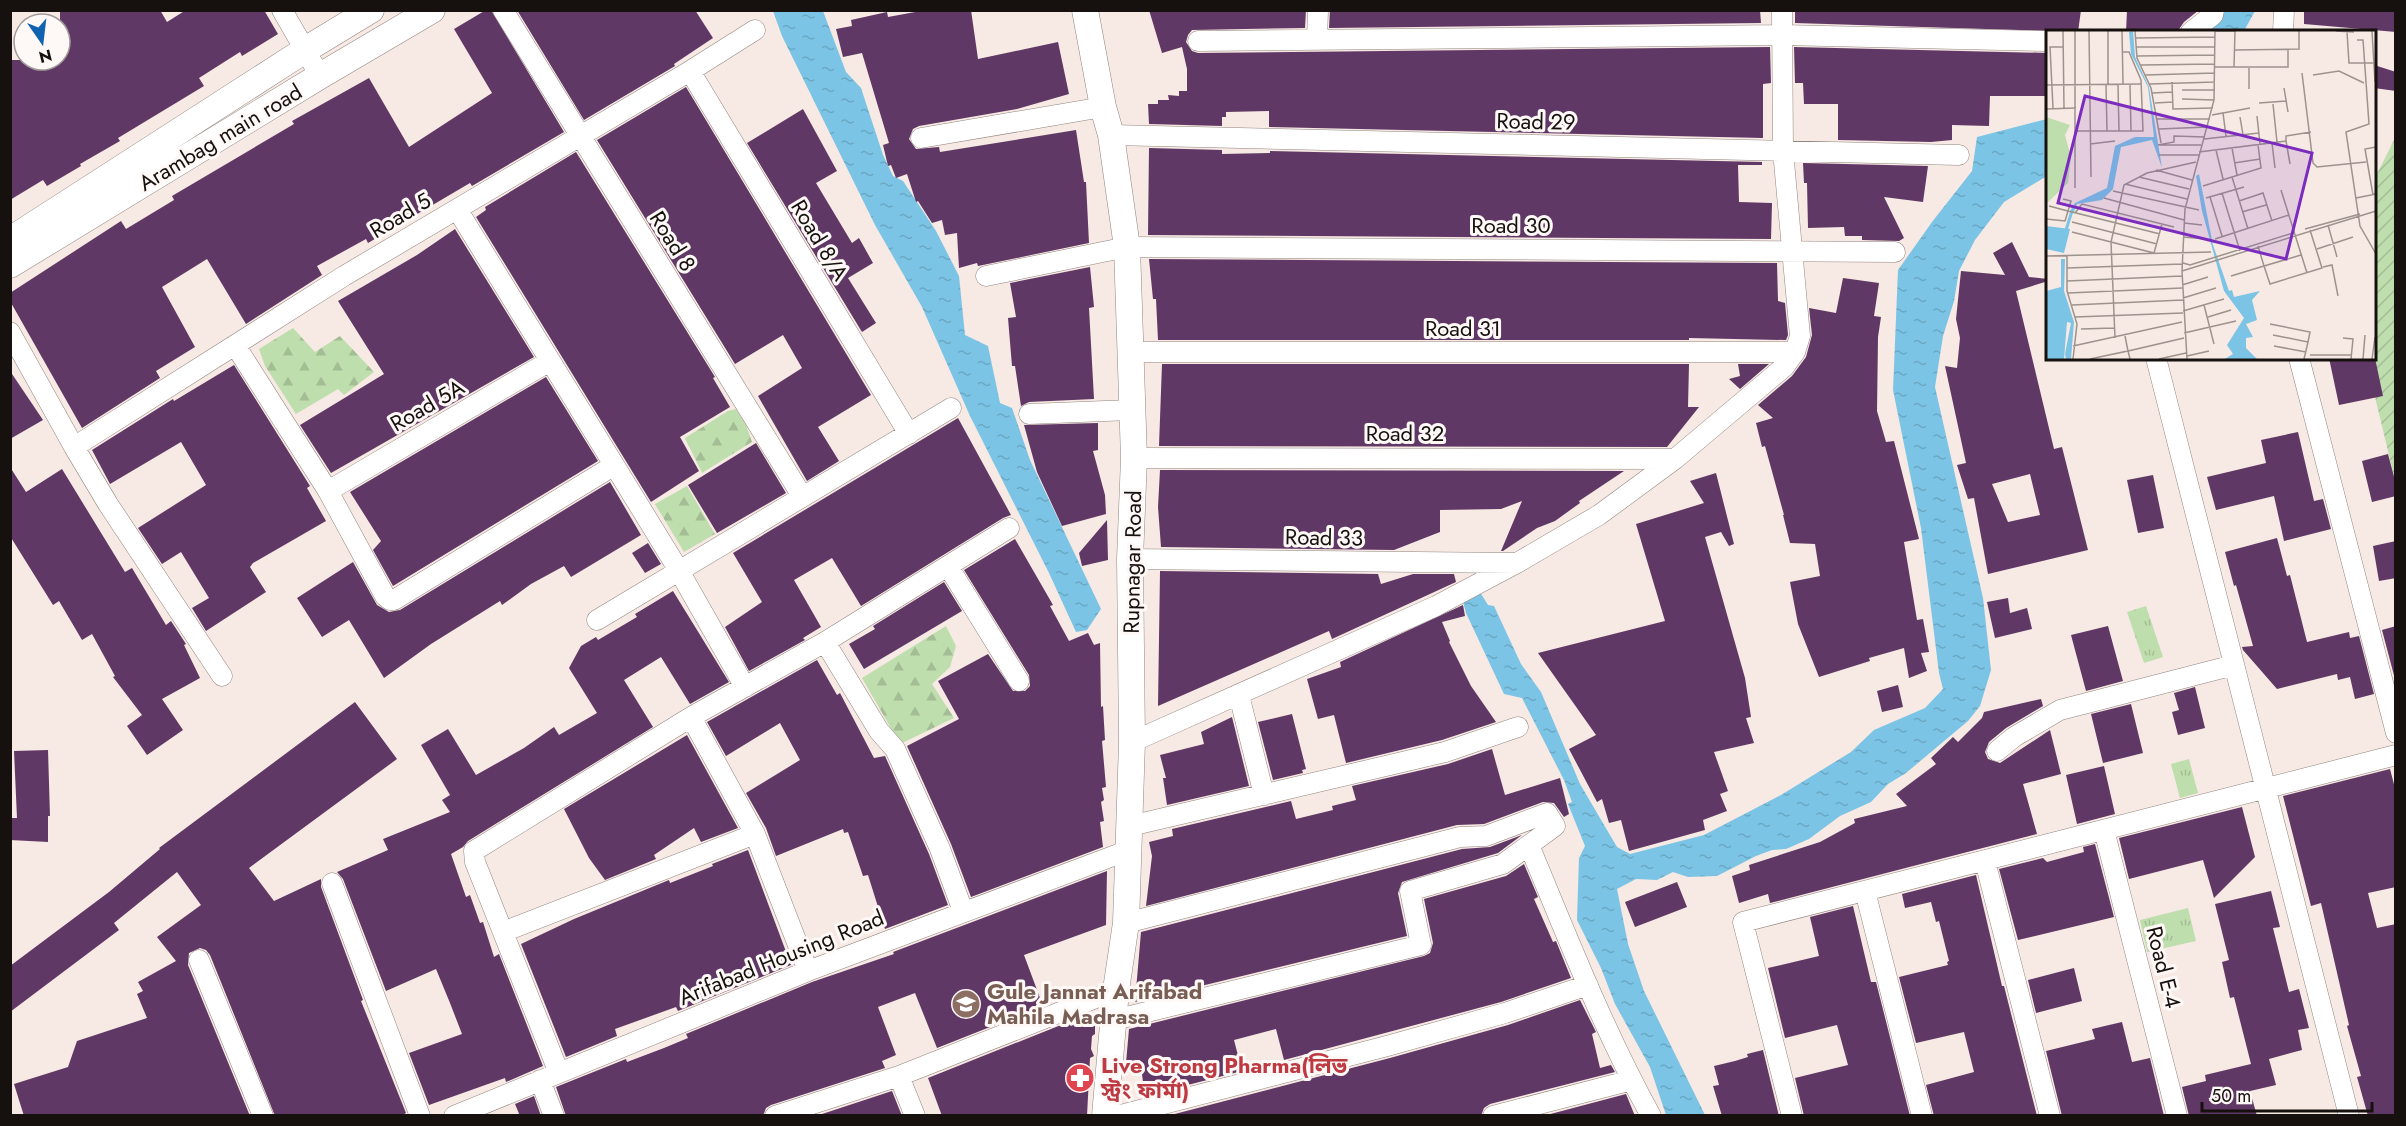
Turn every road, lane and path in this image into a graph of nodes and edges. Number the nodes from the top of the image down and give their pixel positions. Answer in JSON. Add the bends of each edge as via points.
{"nodes":[{"id":1,"x":282,"y":10,"type":"edge"},
{"id":2,"x":370,"y":10,"type":"edge"},
{"id":3,"x":432,"y":10,"type":"edge"},
{"id":4,"x":503,"y":10,"type":"edge"},
{"id":5,"x":1085,"y":10,"type":"edge"},
{"id":6,"x":1318,"y":10,"type":"edge"},
{"id":7,"x":1782,"y":10,"type":"edge"},
{"id":8,"x":2214,"y":10,"type":"edge"},
{"id":9,"x":2284,"y":10,"type":"edge"},
{"id":10,"x":754,"y":30,"type":"dead end"},
{"id":11,"x":2194,"y":30,"type":"edge"},
{"id":12,"x":2283,"y":30,"type":"edge"},
{"id":13,"x":1782,"y":35,"type":"junction"},
{"id":14,"x":1317,"y":40,"type":"junction"},
{"id":15,"x":1198,"y":41,"type":"dead end"},
{"id":16,"x":2046,"y":41,"type":"edge"},
{"id":17,"x":305,"y":50,"type":"junction"},
{"id":18,"x":690,"y":71,"type":"junction"},
{"id":19,"x":320,"y":76,"type":"junction"},
{"id":20,"x":1103,"y":107,"type":"junction"},
{"id":21,"x":1111,"y":135,"type":"junction"},
{"id":22,"x":581,"y":136,"type":"junction"},
{"id":23,"x":921,"y":138,"type":"dead end"},
{"id":24,"x":1783,"y":151,"type":"junction"},
{"id":25,"x":1959,"y":155,"type":"dead end"},
{"id":26,"x":458,"y":208,"type":"junction"},
{"id":27,"x":10,"y":240,"type":"edge"},
{"id":28,"x":1127,"y":247,"type":"junction"},
{"id":29,"x":1793,"y":251,"type":"junction"},
{"id":30,"x":1895,"y":252,"type":"dead end"},
{"id":31,"x":10,"y":265,"type":"edge"},
{"id":32,"x":986,"y":276,"type":"dead end"},
{"id":33,"x":10,"y":332,"type":"edge"},
{"id":34,"x":235,"y":345,"type":"junction"},
{"id":35,"x":1130,"y":352,"type":"junction"},
{"id":36,"x":1796,"y":352,"type":"junction"},
{"id":37,"x":2157,"y":360,"type":"edge"},
{"id":38,"x":2300,"y":360,"type":"edge"},
{"id":39,"x":550,"y":361,"type":"junction"},
{"id":40,"x":951,"y":408,"type":"dead end"},
{"id":41,"x":1131,"y":410,"type":"junction"},
{"id":42,"x":1029,"y":414,"type":"dead end"},
{"id":43,"x":909,"y":434,"type":"junction"},
{"id":44,"x":74,"y":447,"type":"junction"},
{"id":45,"x":1134,"y":458,"type":"junction"},
{"id":46,"x":1675,"y":459,"type":"junction"},
{"id":47,"x":613,"y":465,"type":"junction"},
{"id":48,"x":328,"y":491,"type":"junction"},
{"id":49,"x":802,"y":496,"type":"junction"},
{"id":50,"x":1009,"y":528,"type":"dead end"},
{"id":51,"x":1130,"y":559,"type":"junction"},
{"id":52,"x":1517,"y":563,"type":"junction"},
{"id":53,"x":948,"y":566,"type":"junction"},
{"id":54,"x":678,"y":569,"type":"junction"},
{"id":55,"x":597,"y":620,"type":"dead end"},
{"id":56,"x":825,"y":642,"type":"junction"},
{"id":57,"x":2234,"y":665,"type":"junction"},
{"id":58,"x":222,"y":676,"type":"dead end"},
{"id":59,"x":1019,"y":681,"type":"dead end"},
{"id":60,"x":745,"y":687,"type":"junction"},
{"id":61,"x":1239,"y":695,"type":"junction"},
{"id":62,"x":691,"y":717,"type":"junction"},
{"id":63,"x":1518,"y":727,"type":"dead end"},
{"id":64,"x":2396,"y":733,"type":"edge"},
{"id":65,"x":1132,"y":742,"type":"junction"},
{"id":66,"x":1996,"y":751,"type":"dead end"},
{"id":67,"x":2396,"y":756,"type":"edge"},
{"id":68,"x":2266,"y":789,"type":"junction"},
{"id":69,"x":1264,"y":795,"type":"junction"},
{"id":70,"x":2104,"y":830,"type":"junction"},
{"id":71,"x":755,"y":834,"type":"junction"},
{"id":72,"x":1130,"y":838,"type":"junction"},
{"id":73,"x":1529,"y":845,"type":"junction"},
{"id":74,"x":1985,"y":861,"type":"junction"},
{"id":75,"x":332,"y":883,"type":"dead end"},
{"id":76,"x":1865,"y":891,"type":"junction"},
{"id":77,"x":963,"y":911,"type":"junction"},
{"id":78,"x":1126,"y":923,"type":"junction"},
{"id":79,"x":503,"y":932,"type":"junction"},
{"id":80,"x":199,"y":960,"type":"dead end"},
{"id":81,"x":808,"y":971,"type":"junction"},
{"id":82,"x":1588,"y":985,"type":"junction"},
{"id":83,"x":1116,"y":990,"type":"junction"},
{"id":84,"x":1114,"y":1020,"type":"junction"},
{"id":85,"x":559,"y":1073,"type":"junction"},
{"id":86,"x":899,"y":1076,"type":"junction"},
{"id":87,"x":540,"y":1080,"type":"junction"},
{"id":88,"x":1632,"y":1080,"type":"junction"},
{"id":89,"x":263,"y":1116,"type":"edge"},
{"id":90,"x":420,"y":1116,"type":"edge"},
{"id":91,"x":454,"y":1116,"type":"edge"},
{"id":92,"x":554,"y":1116,"type":"edge"},
{"id":93,"x":775,"y":1116,"type":"edge"},
{"id":94,"x":915,"y":1116,"type":"edge"},
{"id":95,"x":1106,"y":1116,"type":"edge"},
{"id":96,"x":1117,"y":1116,"type":"edge"},
{"id":97,"x":1493,"y":1116,"type":"edge"},
{"id":98,"x":1651,"y":1116,"type":"edge"},
{"id":99,"x":1792,"y":1116,"type":"edge"},
{"id":100,"x":1922,"y":1116,"type":"edge"},
{"id":101,"x":2050,"y":1116,"type":"edge"},
{"id":102,"x":2177,"y":1116,"type":"edge"},
{"id":103,"x":2349,"y":1116,"type":"edge"}],
"edges":[{"from":1,"to":17,"type":"street"},
{"from":2,"to":17,"type":"street","name":"Arambag main road"},
{"from":3,"to":19,"type":"street","name":"Arambag main road"},
{"from":4,"to":22,"type":"street","name":"Road 8"},
{"from":5,"to":20,"type":"street","name":"Rupnagar Road"},
{"from":6,"to":14,"type":"street"},
{"from":7,"to":13,"type":"street"},
{"from":8,"to":11,"type":"street"},
{"from":9,"to":12,"type":"street"},
{"from":10,"to":18,"type":"street","name":"Road 5"},
{"from":13,"to":14,"type":"street"},
{"from":13,"to":16,"type":"street"},
{"from":13,"to":24,"type":"street"},
{"from":14,"to":15,"type":"street"},
{"from":17,"to":19,"type":"street"},
{"from":17,"to":27,"type":"street","name":"Arambag main road"},
{"from":18,"to":22,"type":"street","name":"Road 5"},
{"from":18,"to":43,"type":"street","name":"Road 8/A"},
{"from":19,"to":31,"type":"street","name":"Arambag main road"},
{"from":20,"to":21,"type":"street","name":"Rupnagar Road"},
{"from":20,"to":23,"type":"street"},
{"from":21,"to":24,"type":"street","name":"Road 29"},
{"from":21,"to":28,"type":"street","name":"Rupnagar Road"},
{"from":22,"to":26,"type":"street","name":"Road 5"},
{"from":22,"to":49,"type":"street","name":"Road 8"},
{"from":24,"to":25,"type":"street","name":"Road 29"},
{"from":24,"to":29,"type":"street"},
{"from":26,"to":34,"type":"street","name":"Road 5"},
{"from":26,"to":39,"type":"street"},
{"from":28,"to":29,"type":"street","name":"Road 30"},
{"from":28,"to":32,"type":"street","name":"Road 30"},
{"from":28,"to":35,"type":"street","name":"Rupnagar Road"},
{"from":29,"to":30,"type":"street","name":"Road 30"},
{"from":29,"to":36,"type":"street","via":[[1800,336]]},
{"from":33,"to":44,"type":"street"},
{"from":34,"to":44,"type":"street","name":"Road 5"},
{"from":34,"to":48,"type":"street"},
{"from":35,"to":36,"type":"street","name":"Road 31"},
{"from":35,"to":41,"type":"street","name":"Rupnagar Road"},
{"from":36,"to":46,"type":"street","via":[[1784,367]]},
{"from":37,"to":57,"type":"street"},
{"from":38,"to":64,"type":"street"},
{"from":39,"to":47,"type":"street"},
{"from":39,"to":48,"type":"street","name":"Road 5A"},
{"from":40,"to":43,"type":"street"},
{"from":41,"to":42,"type":"street"},
{"from":41,"to":45,"type":"street","name":"Rupnagar Road"},
{"from":43,"to":49,"type":"street"},
{"from":44,"to":58,"type":"street"},
{"from":45,"to":46,"type":"street","name":"Road 32"},
{"from":45,"to":51,"type":"street","name":"Rupnagar Road"},
{"from":46,"to":52,"type":"street","via":[[1599,515]]},
{"from":47,"to":48,"type":"street","via":[[394,600],[385,596]]},
{"from":47,"to":54,"type":"street"},
{"from":49,"to":54,"type":"street"},
{"from":50,"to":53,"type":"street"},
{"from":51,"to":52,"type":"street","name":"Road 33"},
{"from":51,"to":65,"type":"street","name":"Rupnagar Road"},
{"from":52,"to":61,"type":"street","via":[[1436,606]]},
{"from":53,"to":56,"type":"street"},
{"from":53,"to":59,"type":"street"},
{"from":54,"to":55,"type":"street"},
{"from":54,"to":60,"type":"street"},
{"from":56,"to":60,"type":"street"},
{"from":56,"to":77,"type":"street","via":[[895,749]]},
{"from":57,"to":66,"type":"street","via":[[2060,710]]},
{"from":57,"to":68,"type":"street"},
{"from":60,"to":62,"type":"street"},
{"from":61,"to":65,"type":"street"},
{"from":61,"to":69,"type":"street"},
{"from":62,"to":71,"type":"street"},
{"from":62,"to":79,"type":"street","via":[[474,851]]},
{"from":63,"to":69,"type":"street","name":"Arifabad Housing Road","via":[[1445,752]]},
{"from":65,"to":72,"type":"street","name":"Rupnagar Road"},
{"from":67,"to":68,"type":"street"},
{"from":68,"to":70,"type":"street"},
{"from":68,"to":103,"type":"street"},
{"from":69,"to":72,"type":"street","name":"Arifabad Housing Road"},
{"from":70,"to":74,"type":"street"},
{"from":70,"to":102,"type":"street","name":"Road E-4"},
{"from":71,"to":79,"type":"street"},
{"from":71,"to":81,"type":"street"},
{"from":72,"to":77,"type":"street","name":"Arifabad Housing Road"},
{"from":72,"to":78,"type":"street","name":"Rupnagar Road"},
{"from":73,"to":78,"type":"street","via":[[1555,825],[1547,813],[1486,836],[1460,837]]},
{"from":73,"to":82,"type":"street"},
{"from":73,"to":84,"type":"street","via":[[1503,864],[1410,891],[1421,945]]},
{"from":74,"to":76,"type":"street"},
{"from":74,"to":101,"type":"street"},
{"from":75,"to":90,"type":"street"},
{"from":76,"to":99,"type":"street","via":[[1743,922]]},
{"from":76,"to":100,"type":"street"},
{"from":77,"to":81,"type":"street","name":"Arifabad Housing Road"},
{"from":78,"to":83,"type":"street","name":"Rupnagar Road"},
{"from":79,"to":85,"type":"street"},
{"from":80,"to":89,"type":"street"},
{"from":81,"to":85,"type":"street","name":"Arifabad Housing Road"},
{"from":82,"to":88,"type":"street"},
{"from":82,"to":96,"type":"street","via":[[1387,1046]]},
{"from":83,"to":84,"type":"street","name":"Rupnagar Road"},
{"from":83,"to":86,"type":"street"},
{"from":84,"to":95,"type":"street","name":"Rupnagar Road"},
{"from":85,"to":87,"type":"street","name":"Arifabad Housing Road"},
{"from":86,"to":93,"type":"street"},
{"from":86,"to":94,"type":"street"},
{"from":87,"to":91,"type":"street","name":"Arifabad Housing Road"},
{"from":87,"to":92,"type":"street"},
{"from":88,"to":97,"type":"street"},
{"from":88,"to":98,"type":"street"}]}
